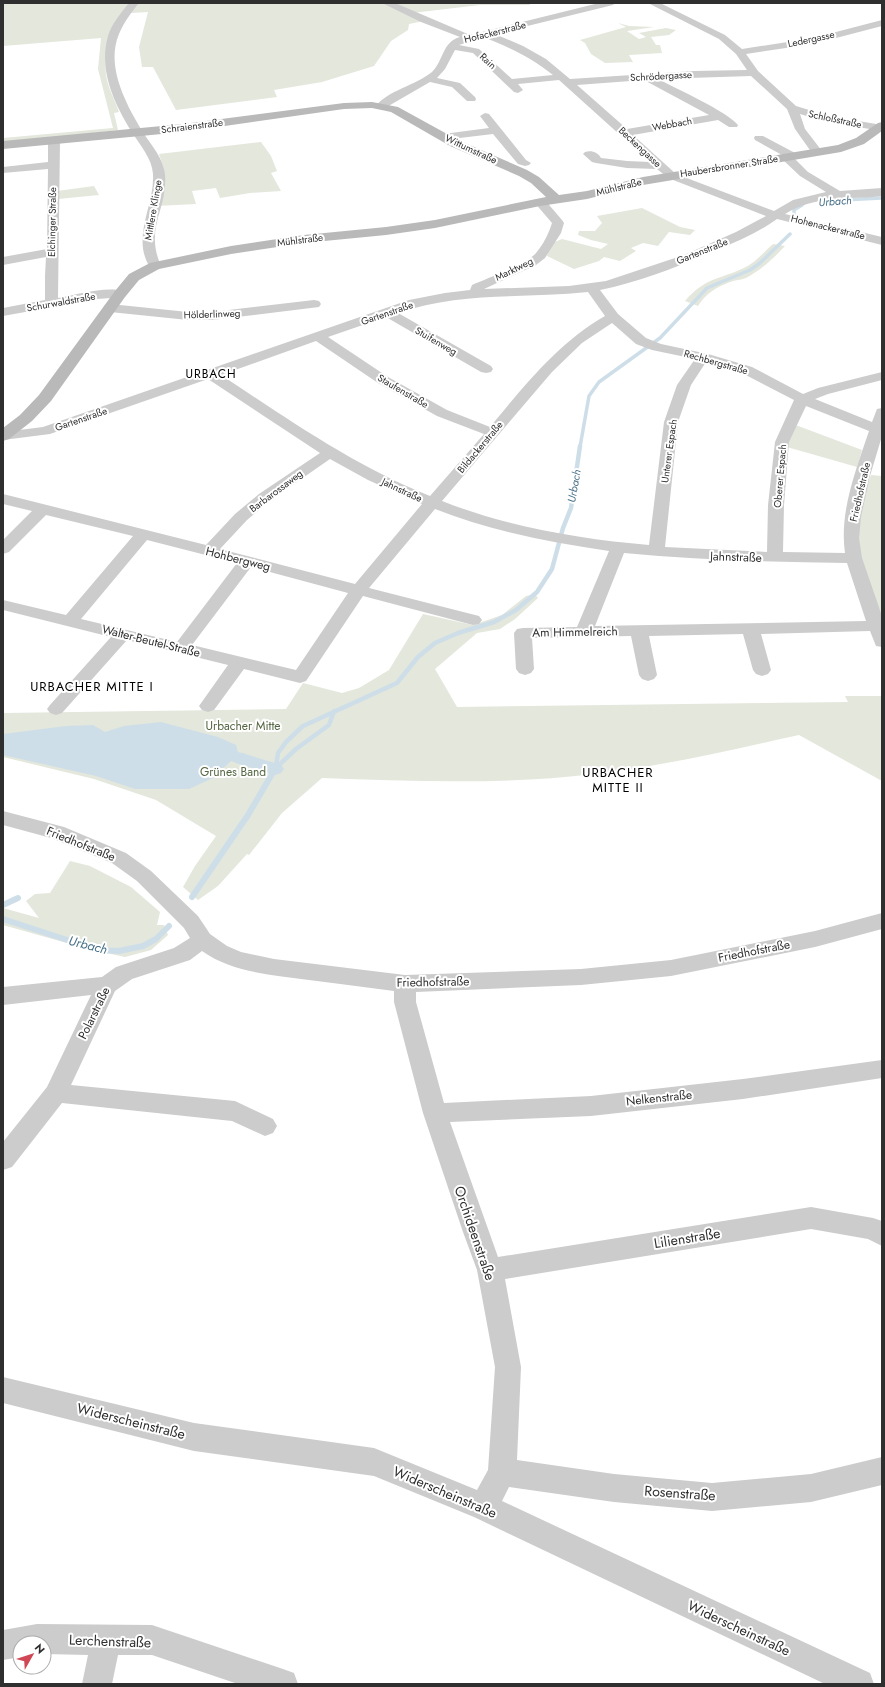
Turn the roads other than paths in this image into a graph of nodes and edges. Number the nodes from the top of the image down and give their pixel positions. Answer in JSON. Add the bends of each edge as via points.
{"nodes":[{"id":1,"x":134,"y":3,"type":"edge"},
{"id":2,"x":387,"y":3,"type":"edge"},
{"id":3,"x":610,"y":3,"type":"edge"},
{"id":4,"x":653,"y":3,"type":"edge"},
{"id":5,"x":882,"y":23,"type":"edge"},
{"id":6,"x":485,"y":34,"type":"junction"},
{"id":7,"x":470,"y":38,"type":"junction"},
{"id":8,"x":451,"y":46,"type":"junction"},
{"id":9,"x":740,"y":52,"type":"junction"},
{"id":10,"x":754,"y":73,"type":"junction"},
{"id":11,"x":646,"y":77,"type":"junction"},
{"id":12,"x":430,"y":79,"type":"junction"},
{"id":13,"x":565,"y":80,"type":"junction"},
{"id":14,"x":471,"y":99,"type":"dead end"},
{"id":15,"x":381,"y":106,"type":"junction"},
{"id":16,"x":792,"y":108,"type":"junction"},
{"id":17,"x":485,"y":116,"type":"dead end"},
{"id":18,"x":720,"y":116,"type":"junction"},
{"id":19,"x":734,"y":125,"type":"dead end"},
{"id":20,"x":880,"y":127,"type":"edge"},
{"id":21,"x":496,"y":130,"type":"junction"},
{"id":22,"x":138,"y":133,"type":"junction"},
{"id":23,"x":624,"y":133,"type":"junction"},
{"id":24,"x":443,"y":137,"type":"junction"},
{"id":25,"x":759,"y":138,"type":"dead end"},
{"id":26,"x":54,"y":141,"type":"junction"},
{"id":27,"x":3,"y":146,"type":"edge"},
{"id":28,"x":816,"y":151,"type":"junction"},
{"id":29,"x":589,"y":154,"type":"dead end"},
{"id":30,"x":790,"y":156,"type":"junction"},
{"id":31,"x":525,"y":163,"type":"dead end"},
{"id":32,"x":54,"y":164,"type":"junction"},
{"id":33,"x":659,"y":165,"type":"junction"},
{"id":34,"x":3,"y":170,"type":"edge"},
{"id":35,"x":672,"y":176,"type":"junction"},
{"id":36,"x":882,"y":192,"type":"edge"},
{"id":37,"x":837,"y":194,"type":"junction"},
{"id":38,"x":557,"y":200,"type":"junction"},
{"id":39,"x":540,"y":202,"type":"junction"},
{"id":40,"x":774,"y":215,"type":"junction"},
{"id":41,"x":882,"y":241,"type":"edge"},
{"id":42,"x":53,"y":252,"type":"junction"},
{"id":43,"x":3,"y":261,"type":"edge"},
{"id":44,"x":155,"y":266,"type":"junction"},
{"id":45,"x":592,"y":288,"type":"junction"},
{"id":46,"x":475,"y":293,"type":"junction"},
{"id":47,"x":120,"y":294,"type":"junction"},
{"id":48,"x":52,"y":303,"type":"junction"},
{"id":49,"x":314,"y":304,"type":"dead end"},
{"id":50,"x":110,"y":308,"type":"junction"},
{"id":51,"x":3,"y":312,"type":"edge"},
{"id":52,"x":387,"y":312,"type":"junction"},
{"id":53,"x":612,"y":317,"type":"junction"},
{"id":54,"x":319,"y":337,"type":"junction"},
{"id":55,"x":703,"y":357,"type":"junction"},
{"id":56,"x":486,"y":369,"type":"dead end"},
{"id":57,"x":210,"y":374,"type":"junction"},
{"id":58,"x":882,"y":376,"type":"edge"},
{"id":59,"x":802,"y":399,"type":"junction"},
{"id":60,"x":882,"y":412,"type":"edge"},
{"id":61,"x":877,"y":429,"type":"junction"},
{"id":62,"x":493,"y":433,"type":"junction"},
{"id":63,"x":3,"y":436,"type":"edge"},
{"id":64,"x":330,"y":453,"type":"junction"},
{"id":65,"x":875,"y":462,"type":"edge"},
{"id":66,"x":3,"y":499,"type":"edge"},
{"id":67,"x":432,"y":504,"type":"junction"},
{"id":68,"x":43,"y":509,"type":"junction"},
{"id":69,"x":144,"y":534,"type":"junction"},
{"id":70,"x":618,"y":548,"type":"junction"},
{"id":71,"x":3,"y":549,"type":"edge"},
{"id":72,"x":209,"y":552,"type":"junction"},
{"id":73,"x":656,"y":552,"type":"junction"},
{"id":74,"x":775,"y":558,"type":"junction"},
{"id":75,"x":854,"y":558,"type":"junction"},
{"id":76,"x":247,"y":561,"type":"junction"},
{"id":77,"x":359,"y":590,"type":"junction"},
{"id":78,"x":6,"y":609,"type":"edge"},
{"id":79,"x":473,"y":620,"type":"dead end"},
{"id":80,"x":69,"y":622,"type":"junction"},
{"id":81,"x":751,"y":630,"type":"junction"},
{"id":82,"x":584,"y":631,"type":"junction"},
{"id":83,"x":639,"y":631,"type":"junction"},
{"id":84,"x":123,"y":634,"type":"junction"},
{"id":85,"x":879,"y":634,"type":"edge"},
{"id":86,"x":181,"y":648,"type":"junction"},
{"id":87,"x":239,"y":663,"type":"junction"},
{"id":88,"x":525,"y":669,"type":"dead end"},
{"id":89,"x":762,"y":670,"type":"dead end"},
{"id":90,"x":648,"y":674,"type":"dead end"},
{"id":91,"x":300,"y":677,"type":"joint"},
{"id":92,"x":208,"y":706,"type":"dead end"},
{"id":93,"x":56,"y":709,"type":"dead end"},
{"id":94,"x":3,"y":818,"type":"edge"},
{"id":95,"x":882,"y":922,"type":"edge"},
{"id":96,"x":202,"y":940,"type":"junction"},
{"id":97,"x":107,"y":984,"type":"junction"},
{"id":98,"x":405,"y":984,"type":"junction"},
{"id":99,"x":3,"y":996,"type":"edge"},
{"id":100,"x":882,"y":1069,"type":"edge"},
{"id":101,"x":56,"y":1093,"type":"junction"},
{"id":102,"x":435,"y":1113,"type":"junction"},
{"id":103,"x":265,"y":1126,"type":"dead end"},
{"id":104,"x":3,"y":1160,"type":"edge"},
{"id":105,"x":882,"y":1235,"type":"edge"},
{"id":106,"x":490,"y":1270,"type":"junction"},
{"id":107,"x":3,"y":1390,"type":"edge"},
{"id":108,"x":882,"y":1471,"type":"edge"},
{"id":109,"x":502,"y":1472,"type":"junction"},
{"id":110,"x":484,"y":1507,"type":"junction"},
{"id":111,"x":106,"y":1640,"type":"junction"},
{"id":112,"x":3,"y":1645,"type":"edge"},
{"id":113,"x":97,"y":1684,"type":"edge"},
{"id":114,"x":283,"y":1684,"type":"edge"},
{"id":115,"x":859,"y":1684,"type":"edge"}],
"edges":[{"from":1,"to":22,"type":"street","name":"Mittlere Klinge","via":[[117,26],[109,51],[116,91]]},
{"from":2,"to":7,"type":"street"},
{"from":3,"to":6,"type":"street","name":"Hofackerstraße"},
{"from":4,"to":9,"type":"street","name":"Schloßstraße","via":[[715,32]]},
{"from":5,"to":9,"type":"street","name":"Ledergasse","via":[[813,40]]},
{"from":6,"to":7,"type":"street","name":"Hofackerstraße"},
{"from":6,"to":13,"type":"street","name":"Beckengasse","via":[[520,48],[542,61]]},
{"from":7,"to":8,"type":"street","name":"Hofackerstraße","via":[[457,41]]},
{"from":8,"to":12,"type":"street","name":"Hofackerstraße","via":[[443,66]]},
{"from":8,"to":13,"type":"street","name":"Rain","via":[[476,51],[514,86]]},
{"from":9,"to":10,"type":"street","name":"Schloßstraße"},
{"from":10,"to":11,"type":"street","name":"Schrödergasse"},
{"from":10,"to":16,"type":"street","name":"Schloßstraße"},
{"from":11,"to":13,"type":"street","name":"Schrödergasse"},
{"from":11,"to":18,"type":"street","name":"Webbach"},
{"from":12,"to":14,"type":"street","via":[[456,85]]},
{"from":12,"to":15,"type":"street","name":"Hofackerstraße","via":[[389,99]]},
{"from":13,"to":23,"type":"street","name":"Beckengasse"},
{"from":15,"to":22,"type":"street","name":"Schraienstraße","via":[[361,104]]},
{"from":15,"to":24,"type":"street","name":"Wittumstraße","via":[[394,109]]},
{"from":16,"to":20,"type":"street","name":"Schloßstraße","via":[[827,119]]},
{"from":16,"to":28,"type":"street","name":"Schloßstraße","via":[[800,129]]},
{"from":17,"to":21,"type":"street"},
{"from":18,"to":19,"type":"street","name":"Webbach"},
{"from":18,"to":23,"type":"street","name":"Webbach"},
{"from":20,"to":28,"type":"street","name":"Haubersbronner Straße","via":[[860,142],[841,148]]},
{"from":21,"to":24,"type":"street"},
{"from":21,"to":31,"type":"street"},
{"from":22,"to":26,"type":"street","name":"Schraienstraße"},
{"from":22,"to":44,"type":"street","name":"Mittlere Klinge","via":[[154,157],[159,173],[147,245]]},
{"from":23,"to":33,"type":"street","name":"Beckengasse"},
{"from":24,"to":38,"type":"street","name":"Wittumstraße","via":[[523,173]]},
{"from":25,"to":30,"type":"street"},
{"from":26,"to":27,"type":"street","name":"Schraienstraße"},
{"from":26,"to":32,"type":"street","name":"Elchinger Straße"},
{"from":28,"to":30,"type":"street","name":"Haubersbronner Straße"},
{"from":29,"to":33,"type":"street","via":[[596,160],[611,163],[641,167]]},
{"from":30,"to":35,"type":"street","name":"Haubersbronner Straße"},
{"from":30,"to":37,"type":"street","name":"Haubersbronner Straße","via":[[804,174]]},
{"from":32,"to":34,"type":"street"},
{"from":32,"to":42,"type":"street","name":"Elchinger Straße"},
{"from":33,"to":35,"type":"street","name":"Beckengasse"},
{"from":35,"to":38,"type":"street","name":"Mühlstraße","via":[[587,196]]},
{"from":35,"to":40,"type":"street","name":"Beckengasse"},
{"from":36,"to":37,"type":"street","name":"Gartenstraße"},
{"from":37,"to":40,"type":"street","name":"Gartenstraße","via":[[789,205]]},
{"from":38,"to":39,"type":"street","name":"Mühlstraße"},
{"from":39,"to":44,"type":"street","name":"Mühlstraße","via":[[435,224],[297,240],[231,250]]},
{"from":39,"to":46,"type":"street","name":"Marktweg","via":[[558,223],[555,233],[541,255],[532,262],[477,288]]},
{"from":40,"to":41,"type":"street","name":"Hohenackerstraße"},
{"from":40,"to":45,"type":"street","name":"Gartenstraße","via":[[760,226],[679,261]]},
{"from":42,"to":43,"type":"street"},
{"from":42,"to":48,"type":"street","name":"Elchinger Straße"},
{"from":44,"to":47,"type":"street","name":"Mühlstraße","via":[[134,277]]},
{"from":45,"to":46,"type":"street","name":"Gartenstraße"},
{"from":45,"to":53,"type":"street","name":"Rechbergstraße"},
{"from":46,"to":52,"type":"street","name":"Gartenstraße","via":[[434,298]]},
{"from":47,"to":48,"type":"street","name":"Schurwaldstraße","via":[[97,295]]},
{"from":47,"to":50,"type":"street","name":"Mühlstraße"},
{"from":48,"to":51,"type":"street","name":"Schurwaldstraße"},
{"from":49,"to":50,"type":"street","name":"Hölderlinweg","via":[[212,316]]},
{"from":50,"to":63,"type":"street","name":"Mühlstraße","via":[[45,398],[26,418]]},
{"from":52,"to":54,"type":"street","name":"Gartenstraße"},
{"from":52,"to":56,"type":"street","name":"Stuifenweg"},
{"from":53,"to":55,"type":"street","name":"Rechbergstraße","via":[[641,341]]},
{"from":53,"to":62,"type":"street","name":"Bildackerstraße","via":[[594,326],[567,350],[526,392]]},
{"from":54,"to":57,"type":"street","name":"Gartenstraße"},
{"from":54,"to":62,"type":"street","name":"Staufenstraße","via":[[383,380],[442,412]]},
{"from":55,"to":59,"type":"street","name":"Rechbergstraße","via":[[747,370]]},
{"from":55,"to":73,"type":"street","name":"Unterer Espach","via":[[684,386],[671,422]]},
{"from":57,"to":63,"type":"street","name":"Gartenstraße","via":[[45,431]]},
{"from":57,"to":64,"type":"street","name":"Jahnstraße"},
{"from":58,"to":59,"type":"street"},
{"from":59,"to":61,"type":"street","name":"Rechbergstraße"},
{"from":59,"to":74,"type":"street","name":"Oberer Espach","via":[[782,442],[776,505]]},
{"from":60,"to":61,"type":"street","name":"Friedhofstraße"},
{"from":61,"to":65,"type":"street","name":"Friedhofstraße"},
{"from":62,"to":67,"type":"street","name":"Bildackerstraße"},
{"from":64,"to":67,"type":"street","name":"Jahnstraße","via":[[396,489]]},
{"from":64,"to":72,"type":"street","name":"Barbarossaweg","via":[[265,497],[241,517]]},
{"from":65,"to":75,"type":"street","name":"Friedhofstraße","via":[[862,476],[853,517],[851,538]]},
{"from":66,"to":68,"type":"street","name":"Hohbergweg"},
{"from":67,"to":70,"type":"street","name":"Jahnstraße","via":[[476,519],[554,538]]},
{"from":67,"to":77,"type":"street","name":"Bildackerstraße"},
{"from":68,"to":69,"type":"street","name":"Hohbergweg"},
{"from":68,"to":71,"type":"street"},
{"from":69,"to":72,"type":"street","name":"Hohbergweg"},
{"from":69,"to":80,"type":"street"},
{"from":70,"to":73,"type":"street","name":"Jahnstraße"},
{"from":70,"to":82,"type":"street"},
{"from":72,"to":76,"type":"street","name":"Hohbergweg"},
{"from":73,"to":74,"type":"street","name":"Jahnstraße","via":[[715,557]]},
{"from":74,"to":75,"type":"street","name":"Jahnstraße"},
{"from":75,"to":85,"type":"street","name":"Friedhofstraße"},
{"from":76,"to":77,"type":"street","name":"Hohbergweg"},
{"from":76,"to":86,"type":"street"},
{"from":77,"to":79,"type":"street","name":"Hohbergweg"},
{"from":77,"to":91,"type":"street","name":"Bildackerstraße"},
{"from":78,"to":80,"type":"street","name":"Walter-Beutel-Straße"},
{"from":80,"to":84,"type":"street","name":"Walter-Beutel-Straße"},
{"from":81,"to":83,"type":"street","name":"Am Himmelreich"},
{"from":81,"to":85,"type":"street","name":"Am Himmelreich"},
{"from":81,"to":89,"type":"street"},
{"from":82,"to":83,"type":"street","name":"Am Himmelreich"},
{"from":82,"to":88,"type":"street","name":"Am Himmelreich","via":[[523,633]]},
{"from":83,"to":90,"type":"street"},
{"from":84,"to":86,"type":"street","name":"Walter-Beutel-Straße"},
{"from":84,"to":93,"type":"street"},
{"from":86,"to":87,"type":"street","name":"Walter-Beutel-Straße"},
{"from":87,"to":91,"type":"street","name":"Walter-Beutel-Straße"},
{"from":87,"to":92,"type":"street"},
{"from":94,"to":96,"type":"street","name":"Friedhofstraße","via":[[57,832],[119,858],[144,876],[191,922]]},
{"from":95,"to":98,"type":"street","name":"Friedhofstraße","via":[[815,939],[671,968],[581,978]]},
{"from":96,"to":97,"type":"street","name":"Polarstraße","via":[[182,954],[124,973]]},
{"from":96,"to":98,"type":"street","name":"Friedhofstraße","via":[[237,960]]},
{"from":97,"to":99,"type":"street"},
{"from":97,"to":101,"type":"street","name":"Polarstraße"},
{"from":98,"to":102,"type":"street","name":"Orchideenstraße","via":[[404,1002]]},
{"from":100,"to":102,"type":"street","name":"Nelkenstraße","via":[[743,1089],[591,1106]]},
{"from":101,"to":103,"type":"street","via":[[235,1111]]},
{"from":101,"to":104,"type":"street","name":"Polarstraße"},
{"from":102,"to":106,"type":"street","name":"Orchideenstraße"},
{"from":105,"to":106,"type":"street","name":"Lilienstraße","via":[[873,1229],[811,1218]]},
{"from":106,"to":109,"type":"street","name":"Orchideenstraße","via":[[508,1367]]},
{"from":107,"to":110,"type":"street","name":"Widerscheinstraße","via":[[194,1437],[374,1462]]},
{"from":108,"to":109,"type":"street","name":"Rosenstraße","via":[[811,1488],[712,1497],[614,1488]]},
{"from":109,"to":110,"type":"street","name":"Orchideenstraße"},
{"from":110,"to":115,"type":"street","name":"Widerscheinstraße"},
{"from":111,"to":112,"type":"street","name":"Lerchenstraße","via":[[37,1639]]},
{"from":111,"to":113,"type":"street"},
{"from":111,"to":114,"type":"street","name":"Lerchenstraße","via":[[152,1640]]}]}
